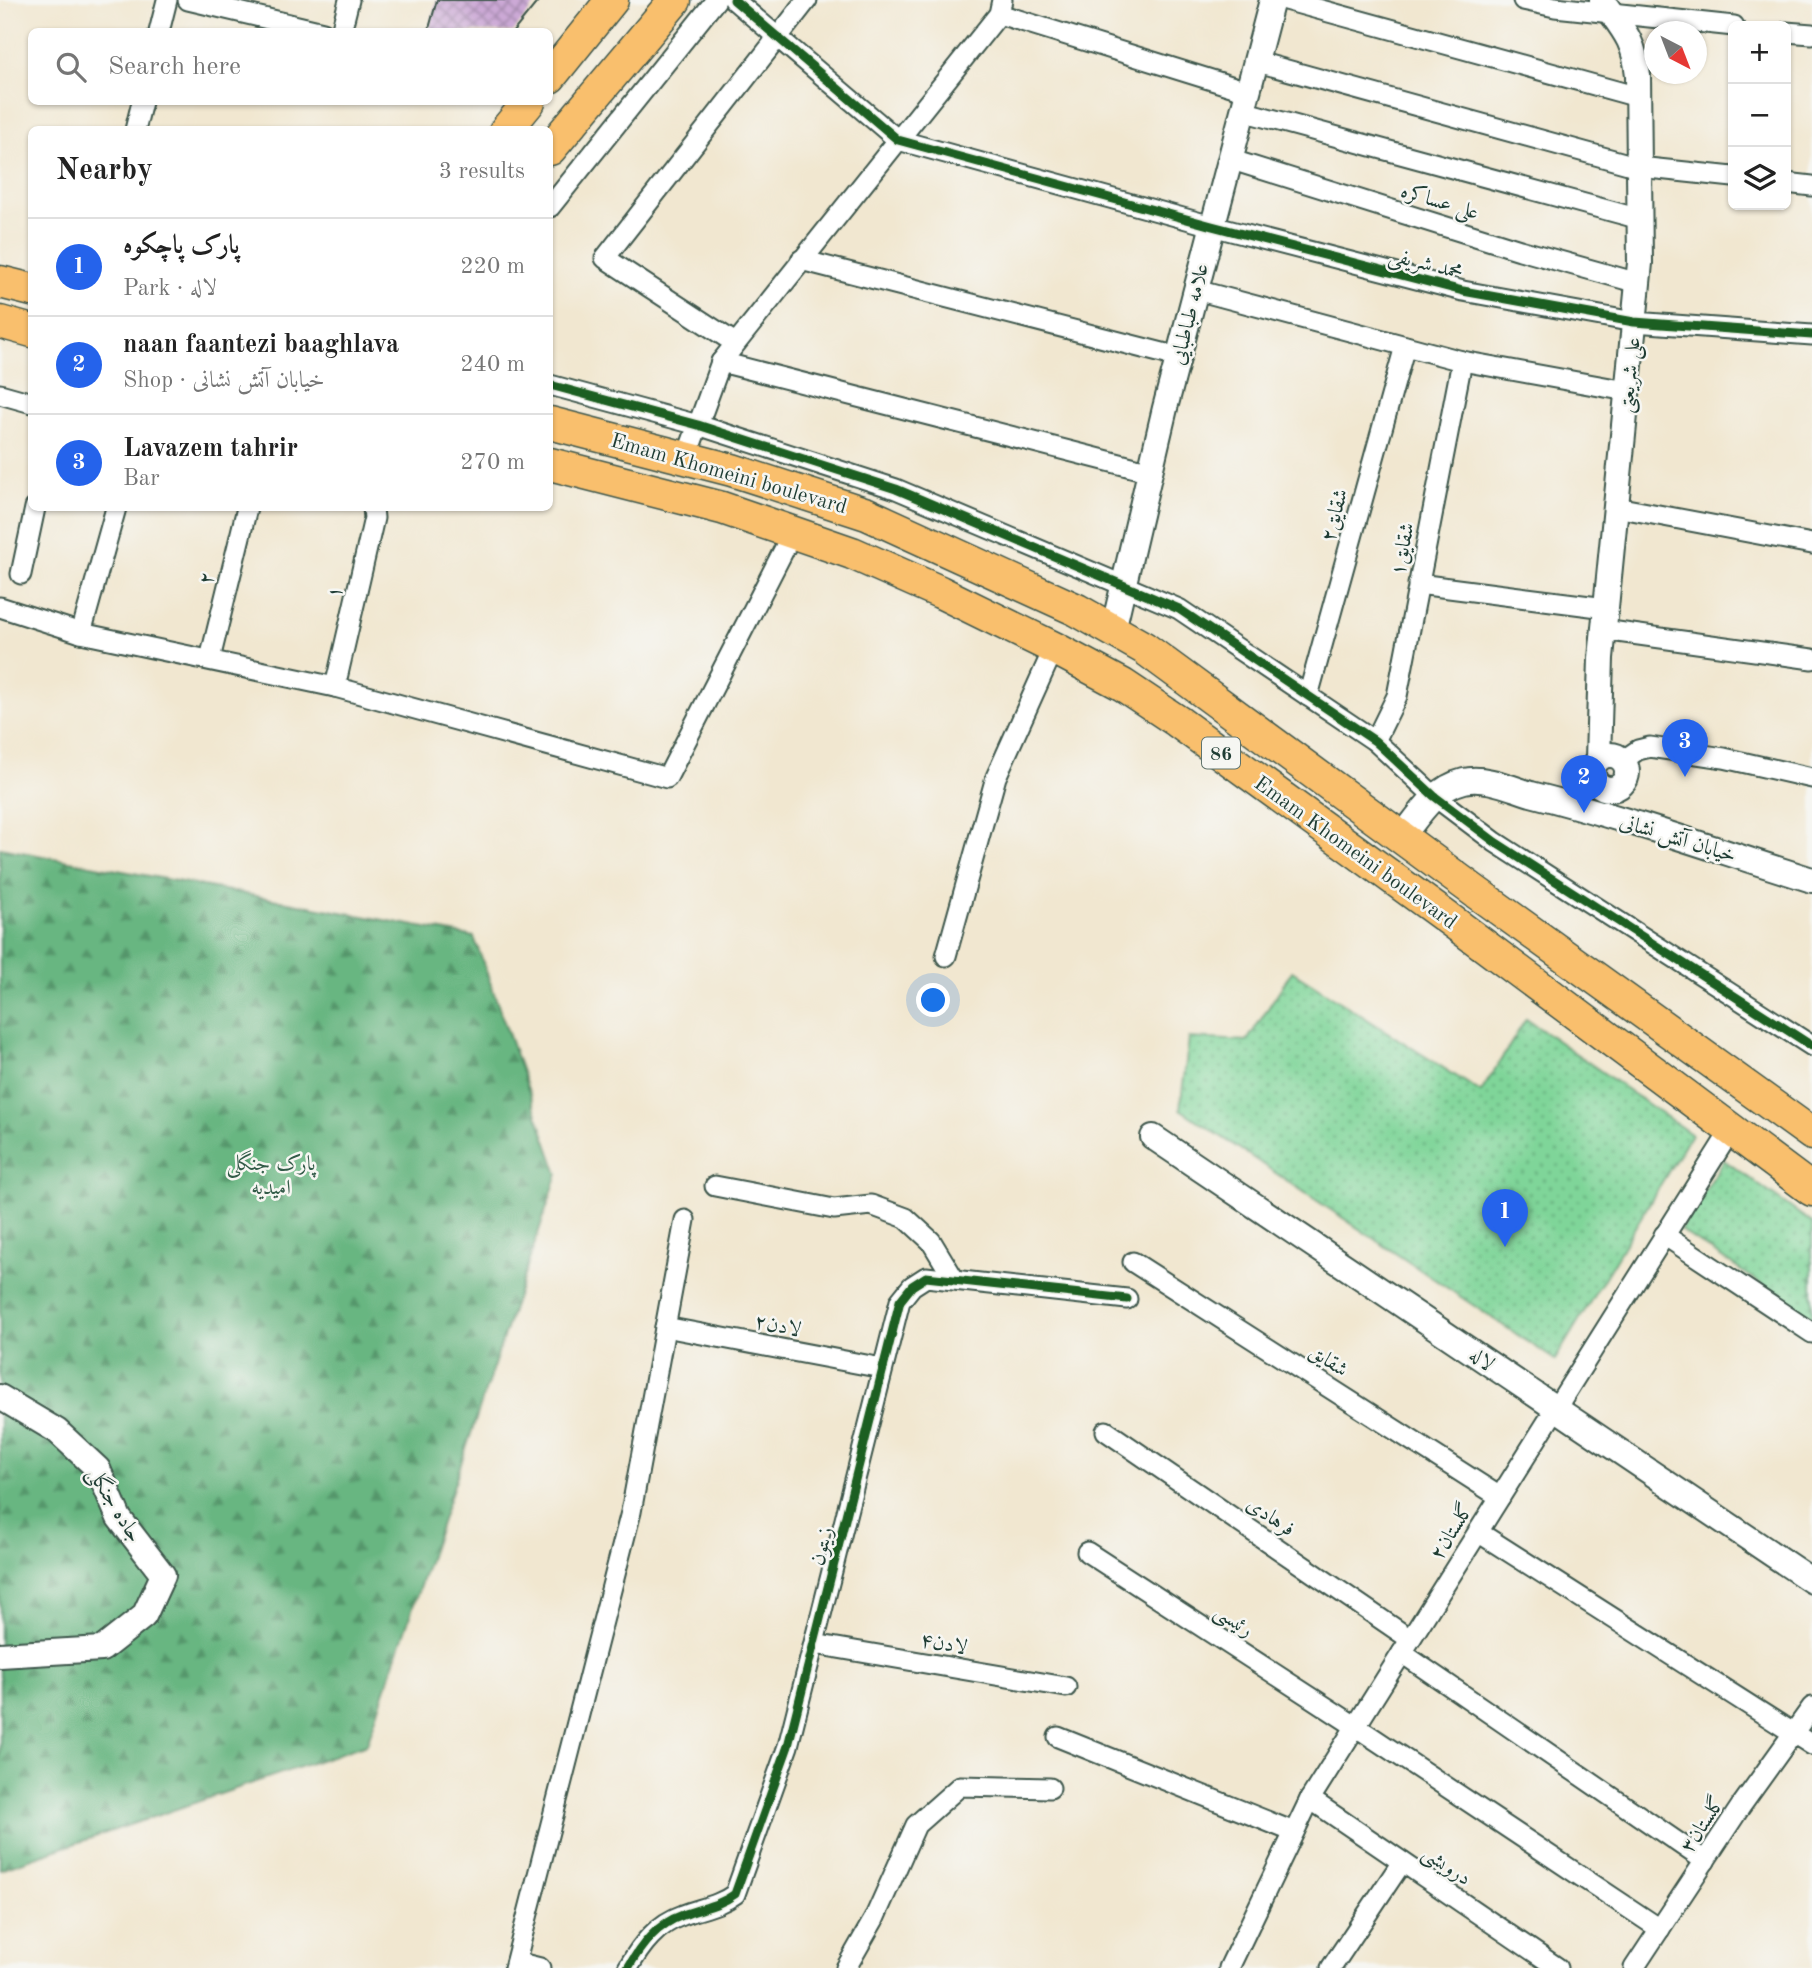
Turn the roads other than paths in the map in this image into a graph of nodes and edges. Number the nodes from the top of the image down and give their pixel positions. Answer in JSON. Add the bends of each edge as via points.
{"nodes":[{"id":1,"x":167,"y":0,"type":"edge"},
{"id":2,"x":188,"y":0,"type":"edge"},
{"id":3,"x":349,"y":0,"type":"edge"},
{"id":4,"x":612,"y":0,"type":"edge"},
{"id":5,"x":675,"y":0,"type":"edge"},
{"id":6,"x":716,"y":0,"type":"edge"},
{"id":7,"x":734,"y":0,"type":"edge"},
{"id":8,"x":807,"y":0,"type":"edge"},
{"id":9,"x":1272,"y":0,"type":"edge"},
{"id":10,"x":1285,"y":0,"type":"edge"},
{"id":11,"x":1523,"y":0,"type":"edge"},
{"id":12,"x":1001,"y":7,"type":"edge"},
{"id":13,"x":1606,"y":7,"type":"edge"},
{"id":14,"x":1728,"y":25,"type":"edge"},
{"id":15,"x":160,"y":28,"type":"edge"},
{"id":16,"x":306,"y":28,"type":"edge"},
{"id":17,"x":342,"y":28,"type":"edge"},
{"id":18,"x":1791,"y":32,"type":"edge"},
{"id":19,"x":1812,"y":34,"type":"edge"},
{"id":20,"x":778,"y":37,"type":"junction"},
{"id":21,"x":1254,"y":61,"type":"junction"},
{"id":22,"x":553,"y":72,"type":"edge"},
{"id":23,"x":1638,"y":97,"type":"junction"},
{"id":24,"x":1244,"y":101,"type":"junction"},
{"id":25,"x":141,"y":105,"type":"edge"},
{"id":26,"x":527,"y":105,"type":"edge"},
{"id":27,"x":136,"y":126,"type":"edge"},
{"id":28,"x":509,"y":126,"type":"edge"},
{"id":29,"x":898,"y":140,"type":"junction"},
{"id":30,"x":553,"y":145,"type":"edge"},
{"id":31,"x":1229,"y":159,"type":"junction"},
{"id":32,"x":1639,"y":167,"type":"junction"},
{"id":33,"x":1728,"y":176,"type":"edge"},
{"id":34,"x":1791,"y":184,"type":"edge"},
{"id":35,"x":1812,"y":186,"type":"edge"},
{"id":36,"x":553,"y":203,"type":"edge"},
{"id":37,"x":1640,"y":219,"type":"junction"},
{"id":38,"x":1212,"y":226,"type":"junction"},
{"id":39,"x":801,"y":260,"type":"junction"},
{"id":40,"x":0,"y":282,"type":"edge"},
{"id":41,"x":1638,"y":283,"type":"junction"},
{"id":42,"x":28,"y":289,"type":"edge"},
{"id":43,"x":1196,"y":290,"type":"junction"},
{"id":44,"x":0,"y":322,"type":"edge"},
{"id":45,"x":1634,"y":322,"type":"junction"},
{"id":46,"x":28,"y":330,"type":"edge"},
{"id":47,"x":1812,"y":335,"type":"edge"},
{"id":48,"x":735,"y":343,"type":"junction"},
{"id":49,"x":1405,"y":346,"type":"junction"},
{"id":50,"x":1178,"y":357,"type":"junction"},
{"id":51,"x":1462,"y":361,"type":"junction"},
{"id":52,"x":721,"y":362,"type":"junction"},
{"id":53,"x":553,"y":386,"type":"edge"},
{"id":54,"x":1627,"y":391,"type":"junction"},
{"id":55,"x":0,"y":394,"type":"edge"},
{"id":56,"x":28,"y":402,"type":"edge"},
{"id":57,"x":553,"y":424,"type":"edge"},
{"id":58,"x":698,"y":425,"type":"junction"},
{"id":59,"x":686,"y":458,"type":"junction"},
{"id":60,"x":553,"y":465,"type":"edge"},
{"id":61,"x":1151,"y":472,"type":"junction"},
{"id":62,"x":1616,"y":508,"type":"junction"},
{"id":63,"x":34,"y":511,"type":"edge"},
{"id":64,"x":115,"y":511,"type":"edge"},
{"id":65,"x":246,"y":511,"type":"edge"},
{"id":66,"x":373,"y":511,"type":"edge"},
{"id":67,"x":793,"y":532,"type":"junction"},
{"id":68,"x":1812,"y":544,"type":"edge"},
{"id":69,"x":21,"y":574,"type":"dead end"},
{"id":70,"x":1418,"y":584,"type":"junction"},
{"id":71,"x":1125,"y":586,"type":"junction"},
{"id":72,"x":0,"y":607,"type":"edge"},
{"id":73,"x":1605,"y":619,"type":"junction"},
{"id":74,"x":1113,"y":630,"type":"junction"},
{"id":75,"x":81,"y":633,"type":"junction"},
{"id":76,"x":1054,"y":648,"type":"junction"},
{"id":77,"x":210,"y":659,"type":"junction"},
{"id":78,"x":1812,"y":659,"type":"edge"},
{"id":79,"x":335,"y":687,"type":"junction"},
{"id":80,"x":1308,"y":696,"type":"junction"},
{"id":81,"x":1374,"y":741,"type":"junction"},
{"id":82,"x":1607,"y":772,"type":"junction"},
{"id":83,"x":1812,"y":778,"type":"edge"},
{"id":84,"x":1434,"y":796,"type":"junction"},
{"id":85,"x":1553,"y":799,"type":"junction"},
{"id":86,"x":1637,"y":825,"type":"junction"},
{"id":87,"x":1402,"y":837,"type":"junction"},
{"id":88,"x":1378,"y":868,"type":"junction"},
{"id":89,"x":1812,"y":880,"type":"edge"},
{"id":90,"x":946,"y":956,"type":"dead end"},
{"id":91,"x":1812,"y":1046,"type":"edge"},
{"id":92,"x":1731,"y":1130,"type":"junction"},
{"id":93,"x":1812,"y":1134,"type":"edge"},
{"id":94,"x":1153,"y":1137,"type":"dead end"},
{"id":95,"x":715,"y":1186,"type":"dead end"},
{"id":96,"x":1812,"y":1190,"type":"edge"},
{"id":97,"x":685,"y":1220,"type":"dead end"},
{"id":98,"x":1664,"y":1235,"type":"junction"},
{"id":99,"x":1133,"y":1262,"type":"dead end"},
{"id":100,"x":954,"y":1279,"type":"junction"},
{"id":101,"x":1127,"y":1299,"type":"dead end"},
{"id":102,"x":665,"y":1327,"type":"junction"},
{"id":103,"x":1812,"y":1333,"type":"edge"},
{"id":104,"x":882,"y":1368,"type":"junction"},
{"id":105,"x":0,"y":1396,"type":"edge"},
{"id":106,"x":1555,"y":1407,"type":"junction"},
{"id":107,"x":1106,"y":1431,"type":"dead end"},
{"id":108,"x":1500,"y":1497,"type":"junction"},
{"id":109,"x":1478,"y":1532,"type":"junction"},
{"id":110,"x":1087,"y":1552,"type":"dead end"},
{"id":111,"x":1812,"y":1581,"type":"edge"},
{"id":112,"x":814,"y":1644,"type":"junction"},
{"id":113,"x":1406,"y":1646,"type":"junction"},
{"id":114,"x":0,"y":1656,"type":"edge"},
{"id":115,"x":1066,"y":1686,"type":"dead end"},
{"id":116,"x":1812,"y":1707,"type":"edge"},
{"id":117,"x":1355,"y":1726,"type":"junction"},
{"id":118,"x":1792,"y":1732,"type":"junction"},
{"id":119,"x":1058,"y":1737,"type":"dead end"},
{"id":120,"x":1812,"y":1745,"type":"edge"},
{"id":121,"x":1050,"y":1788,"type":"dead end"},
{"id":122,"x":1310,"y":1799,"type":"junction"},
{"id":123,"x":1294,"y":1832,"type":"junction"},
{"id":124,"x":1705,"y":1861,"type":"junction"},
{"id":125,"x":1402,"y":1862,"type":"junction"},
{"id":126,"x":1660,"y":1929,"type":"junction"},
{"id":127,"x":515,"y":1965,"type":"edge"},
{"id":128,"x":540,"y":1968,"type":"edge"},
{"id":129,"x":628,"y":1968,"type":"edge"},
{"id":130,"x":846,"y":1968,"type":"edge"},
{"id":131,"x":1229,"y":1968,"type":"edge"},
{"id":132,"x":1331,"y":1968,"type":"edge"},
{"id":133,"x":1558,"y":1968,"type":"edge"},
{"id":134,"x":1634,"y":1968,"type":"edge"}],
"edges":[{"from":1,"to":15,"type":"street"},
{"from":2,"to":16,"type":"street"},
{"from":3,"to":17,"type":"street"},
{"from":4,"to":22,"type":"main road"},
{"from":5,"to":30,"type":"main road"},
{"from":6,"to":36,"type":"street"},
{"from":7,"to":20,"type":"street"},
{"from":8,"to":20,"type":"street"},
{"from":9,"to":21,"type":"street","name":"علامه طباطبایی"},
{"from":10,"to":23,"type":"street"},
{"from":11,"to":13,"type":"street"},
{"from":12,"to":24,"type":"street"},
{"from":12,"to":29,"type":"street"},
{"from":13,"to":14,"type":"street"},
{"from":13,"to":23,"type":"street","name":"علی شریعتی","via":[[1633,46]]},
{"from":18,"to":19,"type":"street"},
{"from":20,"to":29,"type":"street"},
{"from":20,"to":48,"type":"street","via":[[605,258]]},
{"from":21,"to":24,"type":"street","name":"علامه طباطبایی"},
{"from":21,"to":32,"type":"street"},
{"from":23,"to":32,"type":"street","name":"علی شریعتی"},
{"from":24,"to":31,"type":"street","name":"علامه طباطبایی"},
{"from":24,"to":37,"type":"street"},
{"from":25,"to":27,"type":"street"},
{"from":26,"to":28,"type":"main road"},
{"from":29,"to":38,"type":"street","name":"محمد شریفی"},
{"from":29,"to":39,"type":"street"},
{"from":31,"to":38,"type":"street","name":"علامه طباطبایی"},
{"from":31,"to":41,"type":"street","name":"علی عساکره"},
{"from":32,"to":33,"type":"street"},
{"from":32,"to":37,"type":"street","name":"علی شریعتی"},
{"from":34,"to":35,"type":"street"},
{"from":37,"to":41,"type":"street","name":"علی شریعتی"},
{"from":38,"to":43,"type":"street","name":"علامه طباطبایی"},
{"from":38,"to":45,"type":"street","name":"محمد شریفی","via":[[1463,291]]},
{"from":39,"to":48,"type":"street"},
{"from":39,"to":50,"type":"street"},
{"from":40,"to":42,"type":"main road"},
{"from":41,"to":45,"type":"street","name":"علی شریعتی"},
{"from":43,"to":49,"type":"street"},
{"from":43,"to":50,"type":"street","name":"علامه طباطبایی"},
{"from":44,"to":46,"type":"main road"},
{"from":45,"to":47,"type":"street","name":"محمد شریفی"},
{"from":45,"to":54,"type":"street","name":"علی شریعتی"},
{"from":48,"to":52,"type":"street"},
{"from":49,"to":51,"type":"street"},
{"from":49,"to":80,"type":"street","name":"شقایق۲"},
{"from":50,"to":61,"type":"street","name":"علامه طباطبایی"},
{"from":51,"to":54,"type":"street"},
{"from":51,"to":70,"type":"street","name":"شقایق۱"},
{"from":52,"to":58,"type":"street"},
{"from":52,"to":61,"type":"street"},
{"from":53,"to":58,"type":"street"},
{"from":54,"to":62,"type":"street","name":"علی شریعتی"},
{"from":55,"to":56,"type":"street"},
{"from":57,"to":59,"type":"main road","name":"Emam Khomeini boulevard","number":"86"},
{"from":58,"to":59,"type":"street"},
{"from":58,"to":71,"type":"street","via":[[896,489]]},
{"from":59,"to":74,"type":"main road","name":"Emam Khomeini boulevard","number":"86","via":[[867,514]]},
{"from":60,"to":67,"type":"main road","name":"Emam Khomeini boulevard","number":"86","via":[[722,508]]},
{"from":61,"to":71,"type":"street","name":"علامه طباطبایی"},
{"from":62,"to":68,"type":"street"},
{"from":62,"to":73,"type":"street","name":"علی شریعتی"},
{"from":63,"to":69,"type":"street"},
{"from":64,"to":75,"type":"street"},
{"from":65,"to":77,"type":"street","name":"۲"},
{"from":66,"to":79,"type":"street","name":"۱"},
{"from":67,"to":76,"type":"main road","name":"Emam Khomeini boulevard","number":"86","via":[[852,553]]},
{"from":67,"to":79,"type":"street","via":[[667,778]]},
{"from":70,"to":73,"type":"street"},
{"from":70,"to":81,"type":"street","name":"شقایق۱","via":[[1397,696]]},
{"from":71,"to":74,"type":"street","name":"علامه طباطبایی"},
{"from":71,"to":80,"type":"street","via":[[1179,609]]},
{"from":72,"to":75,"type":"street"},
{"from":73,"to":78,"type":"street"},
{"from":73,"to":82,"type":"street","name":"علی شریعتی"},
{"from":74,"to":87,"type":"main road","name":"Emam Khomeini boulevard","number":"86","via":[[1200,687]]},
{"from":75,"to":77,"type":"street"},
{"from":76,"to":88,"type":"main road","name":"Emam Khomeini boulevard","number":"86","via":[[1166,713]]},
{"from":76,"to":90,"type":"street","via":[[996,777]]},
{"from":77,"to":79,"type":"street"},
{"from":80,"to":81,"type":"street"},
{"from":81,"to":84,"type":"street"},
{"from":82,"to":83,"type":"street","via":[[1650,747]]},
{"from":82,"to":85,"type":"street"},
{"from":82,"to":86,"type":"street"},
{"from":84,"to":85,"type":"street","name":"خیابان آتش نشانی","via":[[1478,779]]},
{"from":84,"to":87,"type":"street","name":"خیابان آتش نشانی"},
{"from":84,"to":91,"type":"street","via":[[1495,842]]},
{"from":85,"to":86,"type":"street","name":"خیابان آتش نشانی"},
{"from":86,"to":89,"type":"street","name":"خیابان آتش نشانی"},
{"from":87,"to":88,"type":"main road"},
{"from":87,"to":93,"type":"main road","name":"Emam Khomeini boulevard","number":"86"},
{"from":88,"to":92,"type":"main road","name":"Emam Khomeini boulevard","number":"86"},
{"from":92,"to":96,"type":"main road","name":"Emam Khomeini boulevard","number":"86"},
{"from":92,"to":98,"type":"street","name":"گلستان۲"},
{"from":94,"to":106,"type":"street","name":"لاله"},
{"from":95,"to":100,"type":"street","via":[[834,1209],[871,1205],[906,1218],[931,1241]]},
{"from":97,"to":102,"type":"street"},
{"from":98,"to":103,"type":"street"},
{"from":98,"to":106,"type":"street","name":"گلستان۲"},
{"from":99,"to":108,"type":"street","name":"شقایق"},
{"from":100,"to":101,"type":"street","name":"زیتون"},
{"from":100,"to":104,"type":"street","name":"زیتون","via":[[926,1277],[912,1286],[900,1301]]},
{"from":102,"to":104,"type":"street","name":"لادن۲"},
{"from":102,"to":127,"type":"street","via":[[631,1512]]},
{"from":104,"to":112,"type":"street","name":"زیتون"},
{"from":105,"to":114,"type":"street","name":"جاده جنگلی","via":[[57,1431],[98,1469],[119,1518],[163,1575],[144,1616],[102,1649]]},
{"from":106,"to":108,"type":"street","name":"گلستان۲"},
{"from":106,"to":111,"type":"street","name":"لاله"},
{"from":107,"to":113,"type":"street","name":"فرهادی"},
{"from":108,"to":109,"type":"street","name":"گلستان۲"},
{"from":109,"to":113,"type":"street","name":"گلستان۲"},
{"from":109,"to":118,"type":"street"},
{"from":110,"to":117,"type":"street","name":"رئیسی"},
{"from":112,"to":115,"type":"street","name":"لادن۴"},
{"from":112,"to":129,"type":"street","name":"زیتون","via":[[788,1746],[735,1894],[659,1928],[640,1946]]},
{"from":113,"to":117,"type":"street","name":"گلستان۲"},
{"from":113,"to":124,"type":"street","name":"فرهادی"},
{"from":116,"to":118,"type":"street","name":"گلستان۳"},
{"from":117,"to":122,"type":"street","name":"گلستان۲"},
{"from":117,"to":126,"type":"street","name":"رئیسی"},
{"from":118,"to":120,"type":"street"},
{"from":118,"to":124,"type":"street","name":"گلستان۳"},
{"from":119,"to":123,"type":"street"},
{"from":121,"to":130,"type":"street","via":[[960,1786],[916,1825],[874,1919]]},
{"from":122,"to":123,"type":"street","name":"گلستان۲"},
{"from":122,"to":125,"type":"street","name":"درویشی"},
{"from":123,"to":131,"type":"street","name":"گلستان۲"},
{"from":124,"to":126,"type":"street","name":"گلستان۳"},
{"from":125,"to":132,"type":"street"},
{"from":125,"to":133,"type":"street","name":"درویشی"},
{"from":126,"to":134,"type":"street","name":"گلستان۳"},
{"from":127,"to":128,"type":"street"}]}
